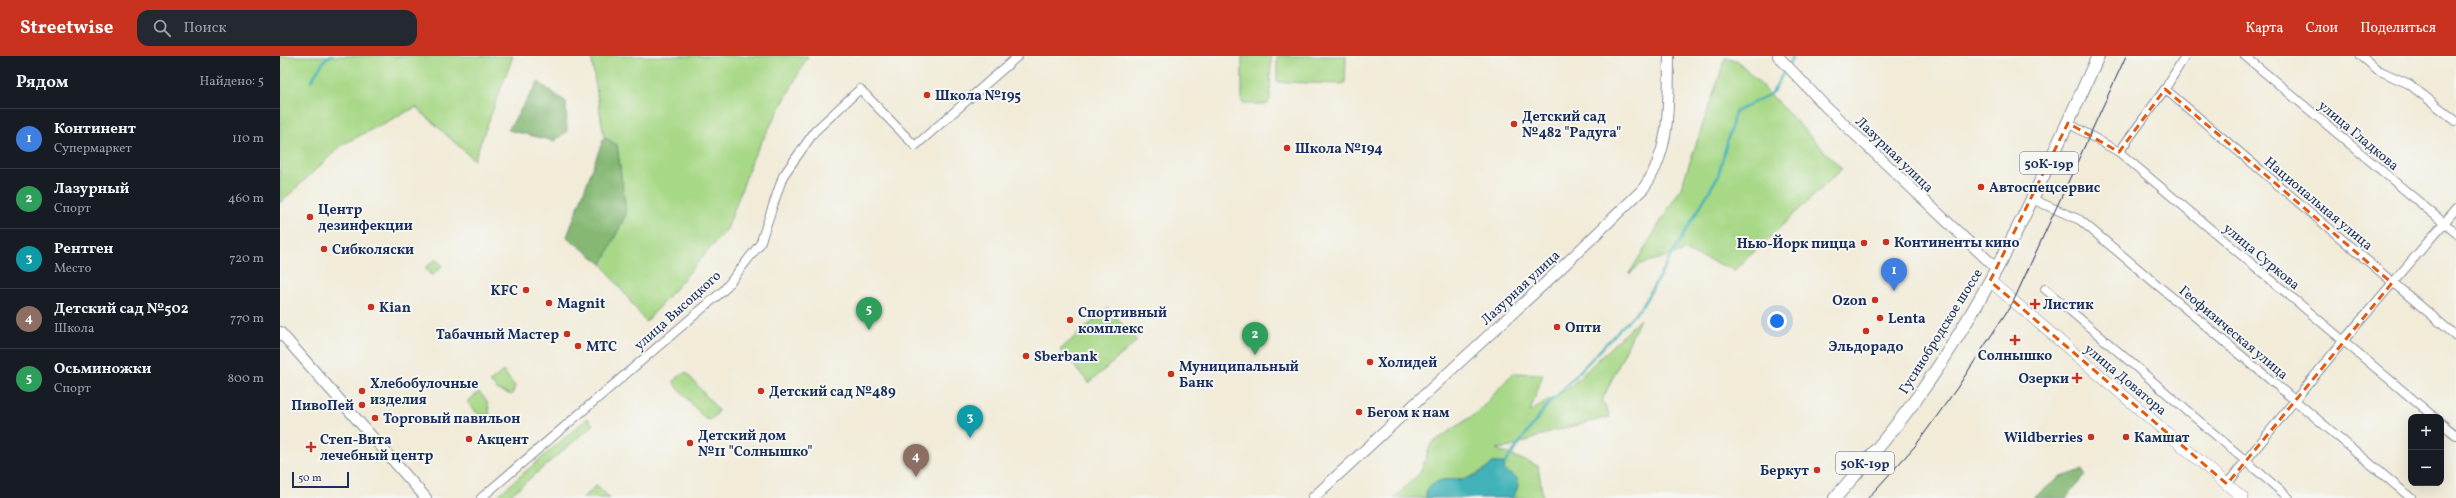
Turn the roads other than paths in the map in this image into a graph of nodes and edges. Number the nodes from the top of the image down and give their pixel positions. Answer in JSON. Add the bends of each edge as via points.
{"nodes":[{"id":1,"x":1018,"y":56,"type":"edge"},
{"id":2,"x":1668,"y":56,"type":"edge"},
{"id":3,"x":1778,"y":56,"type":"edge"},
{"id":4,"x":2098,"y":56,"type":"edge"},
{"id":5,"x":2185,"y":56,"type":"edge"},
{"id":6,"x":2246,"y":56,"type":"edge"},
{"id":7,"x":2361,"y":56,"type":"edge"},
{"id":8,"x":2165,"y":89,"type":"junction"},
{"id":9,"x":2456,"y":121,"type":"edge"},
{"id":10,"x":2068,"y":123,"type":"junction"},
{"id":11,"x":2119,"y":152,"type":"junction"},
{"id":12,"x":2032,"y":199,"type":"junction"},
{"id":13,"x":2456,"y":210,"type":"edge"},
{"id":14,"x":2444,"y":223,"type":"junction"},
{"id":15,"x":2456,"y":233,"type":"edge"},
{"id":16,"x":1996,"y":268,"type":"junction"},
{"id":17,"x":1990,"y":281,"type":"junction"},
{"id":18,"x":2392,"y":283,"type":"junction"},
{"id":19,"x":2045,"y":289,"type":"dead end"},
{"id":20,"x":280,"y":332,"type":"edge"},
{"id":21,"x":2456,"y":336,"type":"edge"},
{"id":22,"x":2343,"y":341,"type":"junction"},
{"id":23,"x":2294,"y":400,"type":"junction"},
{"id":24,"x":2430,"y":414,"type":"edge"},
{"id":25,"x":2444,"y":425,"type":"edge"},
{"id":26,"x":2456,"y":435,"type":"edge"},
{"id":27,"x":2247,"y":462,"type":"junction"},
{"id":28,"x":2227,"y":484,"type":"junction"},
{"id":29,"x":426,"y":498,"type":"edge"},
{"id":30,"x":481,"y":498,"type":"edge"},
{"id":31,"x":1313,"y":498,"type":"edge"},
{"id":32,"x":1835,"y":498,"type":"edge"},
{"id":33,"x":2243,"y":498,"type":"edge"},
{"id":34,"x":2290,"y":498,"type":"edge"},
{"id":35,"x":2411,"y":498,"type":"edge"}],
"edges":[{"from":1,"to":30,"type":"street","name":"улица Высоцкого","via":[[915,146],[860,88],[815,131],[783,176],[760,244],[724,290]]},
{"from":2,"to":31,"type":"street","name":"Лазурная улица","via":[[1666,134],[1654,174],[1642,189],[1556,273]]},
{"from":3,"to":16,"type":"street","name":"Лазурная улица","via":[[1826,107]]},
{"from":4,"to":10,"type":"main road","name":"Гусинобродское шоссе","number":"50К-19р"},
{"from":5,"to":8,"type":"street"},
{"from":6,"to":14,"type":"street","name":"улица Гладкова"},
{"from":7,"to":9,"type":"street","via":[[2378,70],[2409,84]]},
{"from":8,"to":11,"type":"street"},
{"from":8,"to":18,"type":"street","name":"Национальная улица"},
{"from":10,"to":11,"type":"street","name":"улица Суркова"},
{"from":10,"to":12,"type":"main road","name":"Гусинобродское шоссе","number":"50К-19р"},
{"from":11,"to":22,"type":"street","name":"улица Суркова"},
{"from":12,"to":16,"type":"main road","name":"Гусинобродское шоссе","number":"50К-19р"},
{"from":12,"to":23,"type":"street","name":"Геофизическая улица","via":[[2080,220]]},
{"from":13,"to":14,"type":"street"},
{"from":14,"to":15,"type":"street","name":"улица Гладкова"},
{"from":14,"to":18,"type":"street"},
{"from":16,"to":17,"type":"main road","name":"Гусинобродское шоссе","number":"50К-19р"},
{"from":17,"to":28,"type":"main road","name":"улица Доватора"},
{"from":17,"to":32,"type":"main road","name":"Гусинобродское шоссе","number":"50К-19р","via":[[1919,395]]},
{"from":18,"to":21,"type":"street","name":"Национальная улица"},
{"from":18,"to":22,"type":"street"},
{"from":19,"to":27,"type":"street"},
{"from":20,"to":29,"type":"street"},
{"from":22,"to":23,"type":"street"},
{"from":22,"to":24,"type":"street","name":"улица Суркова"},
{"from":23,"to":27,"type":"street"},
{"from":23,"to":35,"type":"street","name":"Геофизическая улица"},
{"from":25,"to":26,"type":"street"},
{"from":27,"to":28,"type":"street"},
{"from":27,"to":34,"type":"street"},
{"from":28,"to":33,"type":"main road","name":"улица Доватора"}]}
